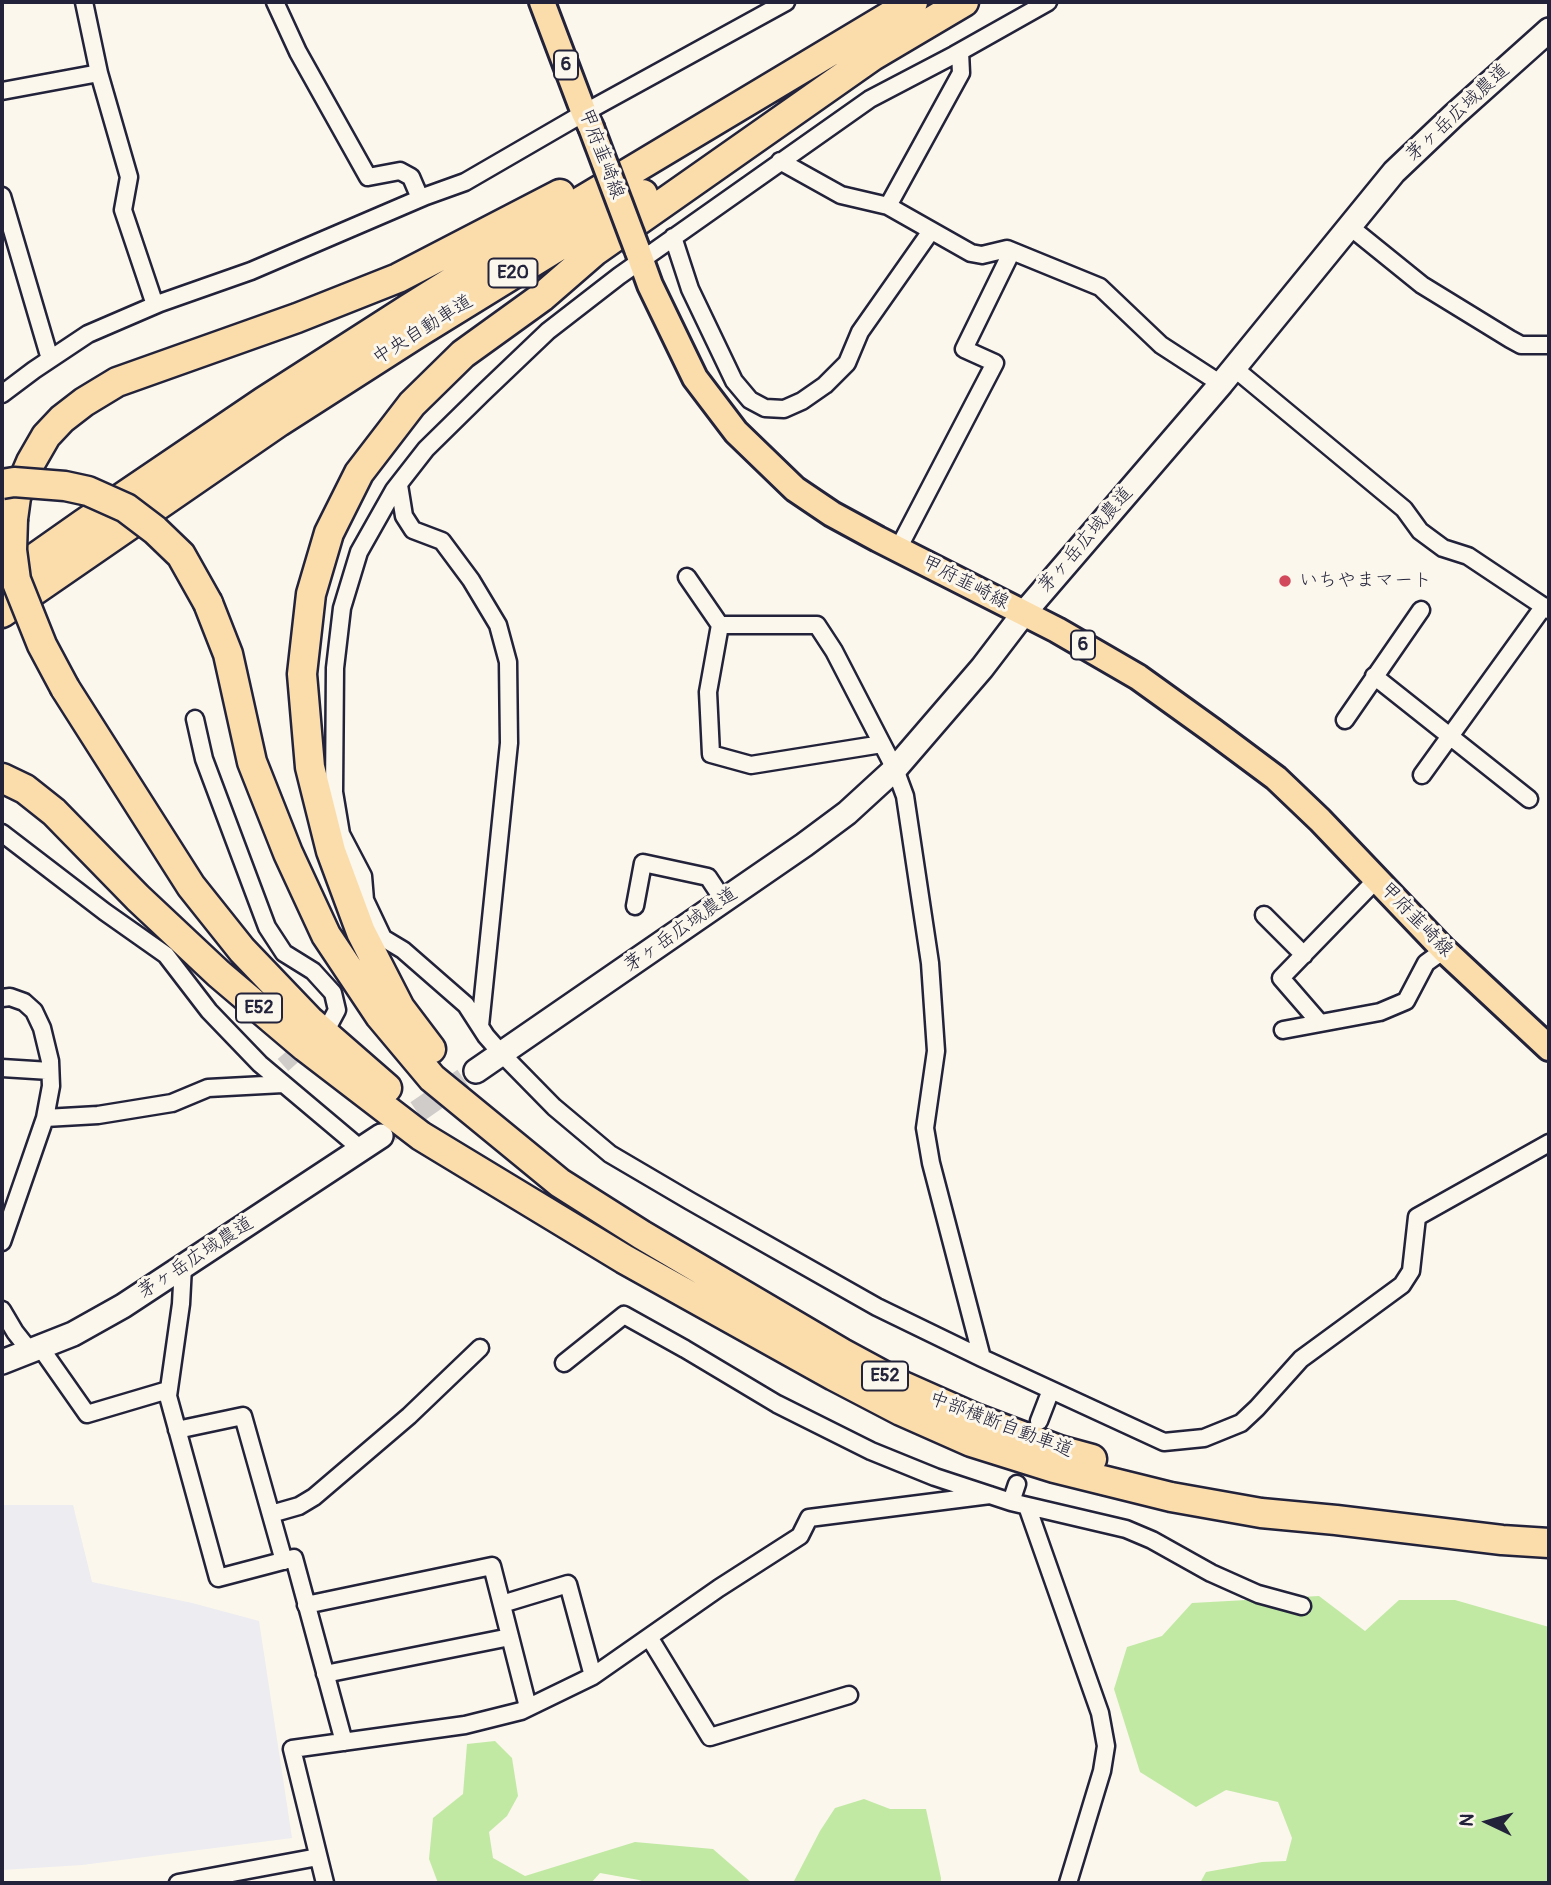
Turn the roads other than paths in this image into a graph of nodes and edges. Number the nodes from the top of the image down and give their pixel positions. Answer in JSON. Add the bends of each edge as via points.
{"nodes":[{"id":1,"x":84,"y":2,"type":"edge"},
{"id":2,"x":275,"y":2,"type":"edge"},
{"id":3,"x":542,"y":2,"type":"edge"},
{"id":4,"x":786,"y":2,"type":"edge"},
{"id":5,"x":913,"y":2,"type":"edge"},
{"id":6,"x":964,"y":2,"type":"edge"},
{"id":7,"x":1048,"y":2,"type":"edge"},
{"id":8,"x":1549,"y":30,"type":"edge"},
{"id":9,"x":960,"y":52,"type":"junction"},
{"id":10,"x":877,"y":53,"type":"junction"},
{"id":11,"x":99,"y":73,"type":"junction"},
{"id":12,"x":781,"y":80,"type":"junction"},
{"id":13,"x":2,"y":91,"type":"edge"},
{"id":14,"x":588,"y":120,"type":"junction"},
{"id":15,"x":780,"y":161,"type":"junction"},
{"id":16,"x":2,"y":196,"type":"edge"},
{"id":17,"x":420,"y":198,"type":"junction"},
{"id":18,"x":888,"y":206,"type":"junction"},
{"id":19,"x":1349,"y":226,"type":"junction"},
{"id":20,"x":931,"y":232,"type":"junction"},
{"id":21,"x":673,"y":237,"type":"junction"},
{"id":22,"x":1012,"y":251,"type":"junction"},
{"id":23,"x":639,"y":255,"type":"junction"},
{"id":24,"x":155,"y":305,"type":"junction"},
{"id":25,"x":1549,"y":345,"type":"edge"},
{"id":26,"x":50,"y":359,"type":"junction"},
{"id":27,"x":1227,"y":376,"type":"junction"},
{"id":28,"x":743,"y":392,"type":"junction"},
{"id":29,"x":2,"y":394,"type":"edge"},
{"id":30,"x":717,"y":407,"type":"junction"},
{"id":31,"x":2,"y":484,"type":"edge"},
{"id":32,"x":399,"y":485,"type":"junction"},
{"id":33,"x":898,"y":549,"type":"junction"},
{"id":34,"x":687,"y":577,"type":"dead end"},
{"id":35,"x":2,"y":582,"type":"edge"},
{"id":36,"x":1547,"y":608,"type":"edge"},
{"id":37,"x":1421,"y":610,"type":"dead end"},
{"id":38,"x":1024,"y":613,"type":"junction"},
{"id":39,"x":2,"y":614,"type":"edge"},
{"id":40,"x":720,"y":625,"type":"junction"},
{"id":41,"x":1374,"y":676,"type":"junction"},
{"id":42,"x":195,"y":719,"type":"dead end"},
{"id":43,"x":1345,"y":720,"type":"dead end"},
{"id":44,"x":1451,"y":736,"type":"junction"},
{"id":45,"x":882,"y":744,"type":"junction"},
{"id":46,"x":895,"y":769,"type":"junction"},
{"id":47,"x":1422,"y":775,"type":"dead end"},
{"id":48,"x":2,"y":778,"type":"edge"},
{"id":49,"x":1529,"y":799,"type":"dead end"},
{"id":50,"x":2,"y":833,"type":"edge"},
{"id":51,"x":1376,"y":880,"type":"junction"},
{"id":52,"x":724,"y":901,"type":"junction"},
{"id":53,"x":635,"y":906,"type":"dead end"},
{"id":54,"x":1264,"y":915,"type":"dead end"},
{"id":55,"x":1444,"y":950,"type":"junction"},
{"id":56,"x":1304,"y":955,"type":"junction"},
{"id":57,"x":2,"y":998,"type":"edge"},
{"id":58,"x":1320,"y":1023,"type":"junction"},
{"id":59,"x":328,"y":1025,"type":"dead end"},
{"id":60,"x":480,"y":1026,"type":"junction"},
{"id":61,"x":1283,"y":1030,"type":"dead end"},
{"id":62,"x":1549,"y":1048,"type":"edge"},
{"id":63,"x":501,"y":1053,"type":"junction"},
{"id":64,"x":2,"y":1068,"type":"edge"},
{"id":65,"x":50,"y":1070,"type":"junction"},
{"id":66,"x":476,"y":1071,"type":"tunnel mouth"},
{"id":67,"x":280,"y":1075,"type":"junction"},
{"id":68,"x":45,"y":1118,"type":"junction"},
{"id":69,"x":485,"y":1122,"type":"junction"},
{"id":70,"x":371,"y":1142,"type":"joint"},
{"id":71,"x":1549,"y":1143,"type":"edge"},
{"id":72,"x":541,"y":1208,"type":"junction"},
{"id":73,"x":2,"y":1242,"type":"edge"},
{"id":74,"x":183,"y":1266,"type":"junction"},
{"id":75,"x":2,"y":1310,"type":"edge"},
{"id":76,"x":480,"y":1348,"type":"dead end"},
{"id":77,"x":35,"y":1349,"type":"junction"},
{"id":78,"x":982,"y":1358,"type":"junction"},
{"id":79,"x":2,"y":1362,"type":"edge"},
{"id":80,"x":564,"y":1363,"type":"dead end"},
{"id":81,"x":168,"y":1390,"type":"junction"},
{"id":82,"x":1051,"y":1390,"type":"junction"},
{"id":83,"x":1040,"y":1421,"type":"dead end"},
{"id":84,"x":177,"y":1430,"type":"junction"},
{"id":85,"x":1017,"y":1484,"type":"dead end"},
{"id":86,"x":990,"y":1495,"type":"junction"},
{"id":87,"x":1019,"y":1504,"type":"junction"},
{"id":88,"x":271,"y":1514,"type":"junction"},
{"id":89,"x":1335,"y":1520,"type":"junction"},
{"id":90,"x":1549,"y":1543,"type":"edge"},
{"id":91,"x":284,"y":1561,"type":"junction"},
{"id":92,"x":502,"y":1604,"type":"junction"},
{"id":93,"x":306,"y":1605,"type":"junction"},
{"id":94,"x":1302,"y":1606,"type":"dead end"},
{"id":95,"x":510,"y":1637,"type":"junction"},
{"id":96,"x":649,"y":1637,"type":"junction"},
{"id":97,"x":326,"y":1674,"type":"junction"},
{"id":98,"x":593,"y":1676,"type":"junction"},
{"id":99,"x":849,"y":1695,"type":"dead end"},
{"id":100,"x":528,"y":1707,"type":"junction"},
{"id":101,"x":344,"y":1742,"type":"junction"},
{"id":102,"x":318,"y":1857,"type":"junction"},
{"id":103,"x":178,"y":1883,"type":"edge"},
{"id":104,"x":325,"y":1883,"type":"edge"},
{"id":105,"x":1068,"y":1883,"type":"edge"}],
"edges":[{"from":1,"to":11,"type":"street"},
{"from":2,"to":17,"type":"street","via":[[368,177],[400,171],[411,177]]},
{"from":3,"to":14,"type":"main road","name":"甲府韮崎線","number":"6"},
{"from":4,"to":14,"type":"street"},
{"from":5,"to":12,"type":"highway","name":"中央自動車道","number":"E20"},
{"from":6,"to":10,"type":"highway","name":"中央自動車道","number":"E20"},
{"from":7,"to":9,"type":"street"},
{"from":8,"to":19,"type":"street","name":"茅ヶ岳広域農道","via":[[1394,172]]},
{"from":9,"to":15,"type":"street","via":[[870,99]]},
{"from":9,"to":18,"type":"street","via":[[961,73]]},
{"from":10,"to":39,"type":"highway","name":"中央自動車道","number":"E20","via":[[279,422]]},
{"from":10,"to":69,"type":"highway","via":[[595,251],[542,297],[463,354],[412,404],[359,473],[329,533],[311,594],[302,674],[310,767],[331,851],[361,932],[400,1008]]},
{"from":11,"to":13,"type":"street"},
{"from":11,"to":24,"type":"street","via":[[129,177],[123,210]]},
{"from":12,"to":35,"type":"highway","name":"中央自動車道","number":"E20","via":[[263,402]]},
{"from":12,"to":72,"type":"highway","bridge":true,"via":[[398,278],[117,382],[84,402],[46,436],[16,497],[12,550],[16,580],[42,645],[191,886],[242,950],[309,1020]]},
{"from":14,"to":17,"type":"street","via":[[465,182]]},
{"from":14,"to":23,"type":"main road","name":"甲府韮崎線","number":"6","bridge":true},
{"from":15,"to":18,"type":"street","via":[[841,195]]},
{"from":15,"to":21,"type":"street"},
{"from":16,"to":26,"type":"street"},
{"from":17,"to":24,"type":"street","via":[[251,271]]},
{"from":18,"to":20,"type":"street"},
{"from":19,"to":25,"type":"street","via":[[1422,285],[1510,339],[1521,345]]},
{"from":19,"to":27,"type":"street","name":"茅ヶ岳広域農道"},
{"from":20,"to":22,"type":"street","via":[[971,253]]},
{"from":20,"to":28,"type":"street","via":[[860,332],[847,363],[825,385],[784,409],[765,408]]},
{"from":21,"to":23,"type":"street"},
{"from":21,"to":28,"type":"street","via":[[690,289]]},
{"from":22,"to":27,"type":"street","via":[[1100,287],[1161,345]]},
{"from":22,"to":33,"type":"street","via":[[964,349],[995,363]]},
{"from":23,"to":30,"type":"main road","name":"甲府韮崎線","number":"6","via":[[695,379]]},
{"from":23,"to":32,"type":"street","via":[[548,331],[426,449]]},
{"from":24,"to":26,"type":"street","via":[[88,334]]},
{"from":26,"to":29,"type":"street"},
{"from":27,"to":36,"type":"street","via":[[1404,509],[1420,531],[1443,548],[1468,556]]},
{"from":27,"to":38,"type":"street","name":"茅ヶ岳広域農道"},
{"from":28,"to":30,"type":"street"},
{"from":30,"to":33,"type":"main road","name":"甲府韮崎線","number":"6","via":[[794,489]]},
{"from":31,"to":69,"type":"highway","number":"E52","bridge":true,"via":[[26,482],[88,491],[126,508],[181,555],[208,603],[228,654],[252,762],[326,935],[380,1016],[432,1078]]},
{"from":32,"to":60,"type":"street","via":[[404,516],[413,530],[442,541],[471,580],[498,625],[508,662],[509,743]]},
{"from":32,"to":60,"type":"street","via":[[359,552],[342,607],[335,668],[334,792],[341,834],[363,876],[365,900],[383,938],[466,1005]]},
{"from":33,"to":38,"type":"main road","name":"甲府韮崎線","number":"6"},
{"from":34,"to":40,"type":"street"},
{"from":36,"to":44,"type":"street"},
{"from":37,"to":41,"type":"street"},
{"from":38,"to":46,"type":"street","name":"茅ヶ岳広域農道"},
{"from":38,"to":51,"type":"main road","name":"甲府韮崎線","number":"6","via":[[1138,677],[1276,778]]},
{"from":40,"to":45,"type":"street","via":[[817,625]]},
{"from":40,"to":45,"type":"street","via":[[708,692],[711,754],[751,765]]},
{"from":41,"to":43,"type":"street"},
{"from":41,"to":44,"type":"street"},
{"from":42,"to":59,"type":"street","via":[[204,759],[267,927],[285,953],[313,971],[333,993],[337,1010]]},
{"from":44,"to":47,"type":"street"},
{"from":44,"to":49,"type":"street"},
{"from":45,"to":46,"type":"street"},
{"from":46,"to":52,"type":"street","name":"茅ヶ岳広域農道","via":[[847,813]]},
{"from":46,"to":78,"type":"street","via":[[905,796],[930,963],[936,1051],[925,1128]]},
{"from":48,"to":72,"type":"highway","number":"E52","via":[[54,812],[219,974],[305,1047],[421,1136]]},
{"from":50,"to":67,"type":"street","via":[[166,956],[209,1011],[260,1064]]},
{"from":51,"to":55,"type":"main road","name":"甲府韮崎線","number":"6"},
{"from":51,"to":56,"type":"street"},
{"from":52,"to":53,"type":"street","via":[[708,877],[643,863]]},
{"from":52,"to":63,"type":"street","name":"茅ヶ岳広域農道"},
{"from":54,"to":56,"type":"street"},
{"from":55,"to":58,"type":"street","via":[[1426,963],[1406,1001],[1380,1012]]},
{"from":55,"to":62,"type":"main road","name":"甲府韮崎線","number":"6"},
{"from":56,"to":58,"type":"street","via":[[1281,978]]},
{"from":57,"to":65,"type":"street","via":[[24,1002],[34,1011]]},
{"from":58,"to":61,"type":"street"},
{"from":60,"to":63,"type":"street"},
{"from":63,"to":66,"type":"street","name":"茅ヶ岳広域農道"},
{"from":63,"to":78,"type":"street","via":[[554,1107],[610,1154],[877,1307]]},
{"from":64,"to":65,"type":"street"},
{"from":65,"to":68,"type":"street"},
{"from":67,"to":68,"type":"street","via":[[208,1088],[172,1103]]},
{"from":67,"to":70,"type":"street"},
{"from":68,"to":73,"type":"street"},
{"from":69,"to":89,"type":"highway","name":"中部横断自動車道","number":"E52","via":[[560,1183],[642,1235],[903,1386],[1059,1450],[1175,1484]]},
{"from":70,"to":74,"type":"street","name":"茅ヶ岳広域農道"},
{"from":71,"to":82,"type":"street","via":[[1417,1217],[1412,1271],[1402,1285],[1301,1359],[1241,1423],[1204,1438],[1164,1442]]},
{"from":72,"to":89,"type":"highway","name":"中部横断自動車道","number":"E52","via":[[834,1377],[971,1442],[1171,1497]]},
{"from":74,"to":77,"type":"street","name":"茅ヶ岳広域農道","via":[[123,1306]]},
{"from":74,"to":81,"type":"street"},
{"from":75,"to":77,"type":"street","via":[[15,1332]]},
{"from":76,"to":88,"type":"street","via":[[314,1497]]},
{"from":77,"to":79,"type":"street","name":"茅ヶ岳広域農道"},
{"from":77,"to":81,"type":"street","via":[[87,1414]]},
{"from":78,"to":82,"type":"street"},
{"from":80,"to":86,"type":"street","via":[[624,1315],[776,1404],[870,1451]]},
{"from":81,"to":84,"type":"street"},
{"from":82,"to":83,"type":"street"},
{"from":84,"to":88,"type":"street","via":[[243,1416]]},
{"from":84,"to":91,"type":"street","via":[[218,1578]]},
{"from":85,"to":87,"type":"street"},
{"from":86,"to":87,"type":"street"},
{"from":86,"to":96,"type":"street","via":[[809,1518],[800,1536]]},
{"from":87,"to":94,"type":"street","via":[[1126,1529],[1258,1594]]},
{"from":87,"to":105,"type":"street","via":[[1100,1713],[1106,1746]]},
{"from":88,"to":91,"type":"street"},
{"from":89,"to":90,"type":"highway","name":"中部横断自動車道","number":"E52"},
{"from":91,"to":93,"type":"street","via":[[293,1558]]},
{"from":92,"to":93,"type":"street","via":[[492,1566]]},
{"from":92,"to":95,"type":"street"},
{"from":92,"to":98,"type":"street","via":[[568,1584]]},
{"from":93,"to":97,"type":"street"},
{"from":95,"to":97,"type":"street"},
{"from":95,"to":100,"type":"street"},
{"from":96,"to":98,"type":"street"},
{"from":96,"to":99,"type":"street","via":[[710,1737]]},
{"from":97,"to":101,"type":"street"},
{"from":98,"to":100,"type":"street"},
{"from":100,"to":101,"type":"street","via":[[465,1726]]},
{"from":101,"to":102,"type":"street","via":[[292,1749]]},
{"from":102,"to":103,"type":"street"},
{"from":102,"to":104,"type":"street"}]}
